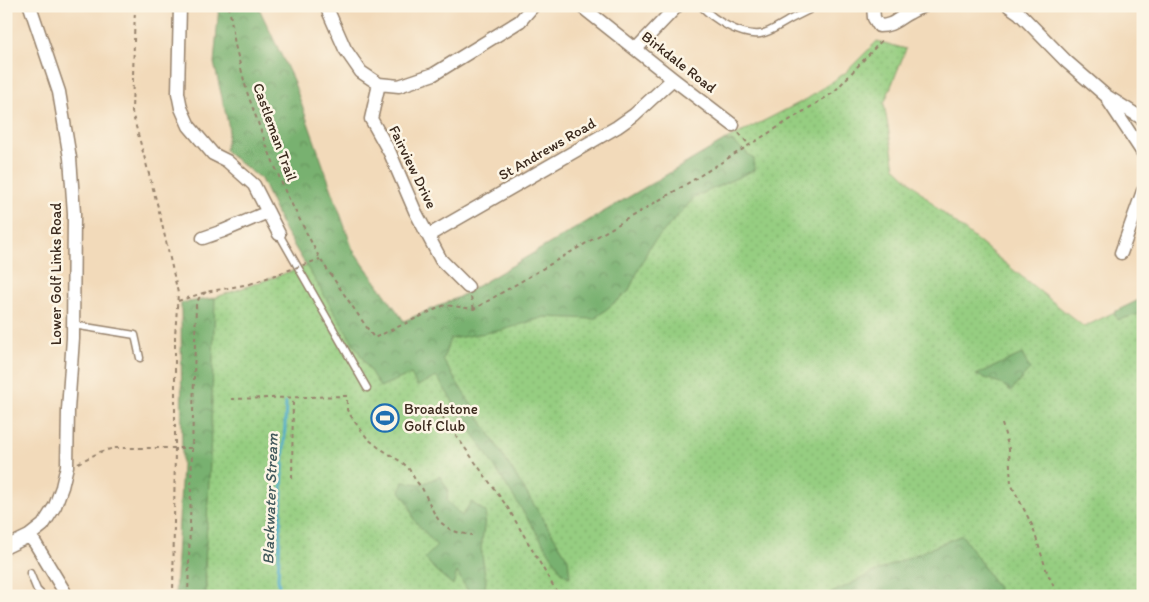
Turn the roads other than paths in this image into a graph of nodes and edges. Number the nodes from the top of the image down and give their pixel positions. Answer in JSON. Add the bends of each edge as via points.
{"nodes":[{"id":1,"x":30,"y":6,"type":"edge"},
{"id":2,"x":180,"y":6,"type":"edge"},
{"id":3,"x":326,"y":6,"type":"edge"},
{"id":4,"x":533,"y":6,"type":"edge"},
{"id":5,"x":580,"y":6,"type":"edge"},
{"id":6,"x":677,"y":6,"type":"edge"},
{"id":7,"x":701,"y":6,"type":"edge"},
{"id":8,"x":812,"y":6,"type":"edge"},
{"id":9,"x":873,"y":6,"type":"edge"},
{"id":10,"x":924,"y":6,"type":"edge"},
{"id":11,"x":1009,"y":6,"type":"edge"},
{"id":12,"x":636,"y":49,"type":"junction"},
{"id":13,"x":673,"y":79,"type":"junction"},
{"id":14,"x":379,"y":84,"type":"junction"},
{"id":15,"x":1106,"y":96,"type":"junction"},
{"id":16,"x":1141,"y":115,"type":"edge"},
{"id":17,"x":733,"y":126,"type":"road end"},
{"id":18,"x":1143,"y":153,"type":"edge"},
{"id":19,"x":1143,"y":191,"type":"edge"},
{"id":20,"x":268,"y":212,"type":"junction"},
{"id":21,"x":279,"y":234,"type":"joint"},
{"id":22,"x":429,"y":235,"type":"junction"},
{"id":23,"x":203,"y":238,"type":"dead end"},
{"id":24,"x":1121,"y":253,"type":"dead end"},
{"id":25,"x":468,"y":287,"type":"dead end"},
{"id":26,"x":73,"y":325,"type":"junction"},
{"id":27,"x":140,"y":358,"type":"dead end"},
{"id":28,"x":367,"y":388,"type":"dead end"},
{"id":29,"x":29,"y":536,"type":"junction"},
{"id":30,"x":6,"y":547,"type":"edge"},
{"id":31,"x":30,"y":573,"type":"dead end"},
{"id":32,"x":43,"y":596,"type":"edge"},
{"id":33,"x":65,"y":596,"type":"edge"}],
"edges":[{"from":1,"to":26,"type":"street","name":"Lower Golf Links Road","via":[[59,92],[70,158],[74,213]]},
{"from":2,"to":20,"type":"street","via":[[178,93],[181,108],[189,126],[213,154],[227,161],[254,185]]},
{"from":3,"to":14,"type":"street","via":[[345,49],[361,72]]},
{"from":4,"to":14,"type":"street","via":[[520,21],[434,74],[399,86]]},
{"from":5,"to":12,"type":"street","name":"Birkdale Road"},
{"from":6,"to":12,"type":"street"},
{"from":7,"to":8,"type":"lane","via":[[732,28],[761,34]]},
{"from":9,"to":10,"type":"street","via":[[879,26],[893,24]]},
{"from":11,"to":15,"type":"street"},
{"from":12,"to":13,"type":"street","name":"Birkdale Road"},
{"from":13,"to":17,"type":"street","name":"Birkdale Road"},
{"from":13,"to":22,"type":"street","name":"St Andrews Road","via":[[617,128]]},
{"from":14,"to":22,"type":"street","name":"Fairview Drive","via":[[371,119]]},
{"from":15,"to":16,"type":"street"},
{"from":15,"to":18,"type":"street"},
{"from":19,"to":24,"type":"street"},
{"from":20,"to":21,"type":"street"},
{"from":20,"to":23,"type":"street"},
{"from":21,"to":28,"type":"lane"},
{"from":22,"to":25,"type":"street","name":"Fairview Drive","via":[[441,260]]},
{"from":26,"to":27,"type":"lane","via":[[134,335]]},
{"from":26,"to":29,"type":"street","name":"Lower Golf Links Road","via":[[66,466],[62,487],[43,525]]},
{"from":29,"to":30,"type":"street","name":"Lower Golf Links Road"},
{"from":29,"to":33,"type":"street"},
{"from":31,"to":32,"type":"lane"}]}
